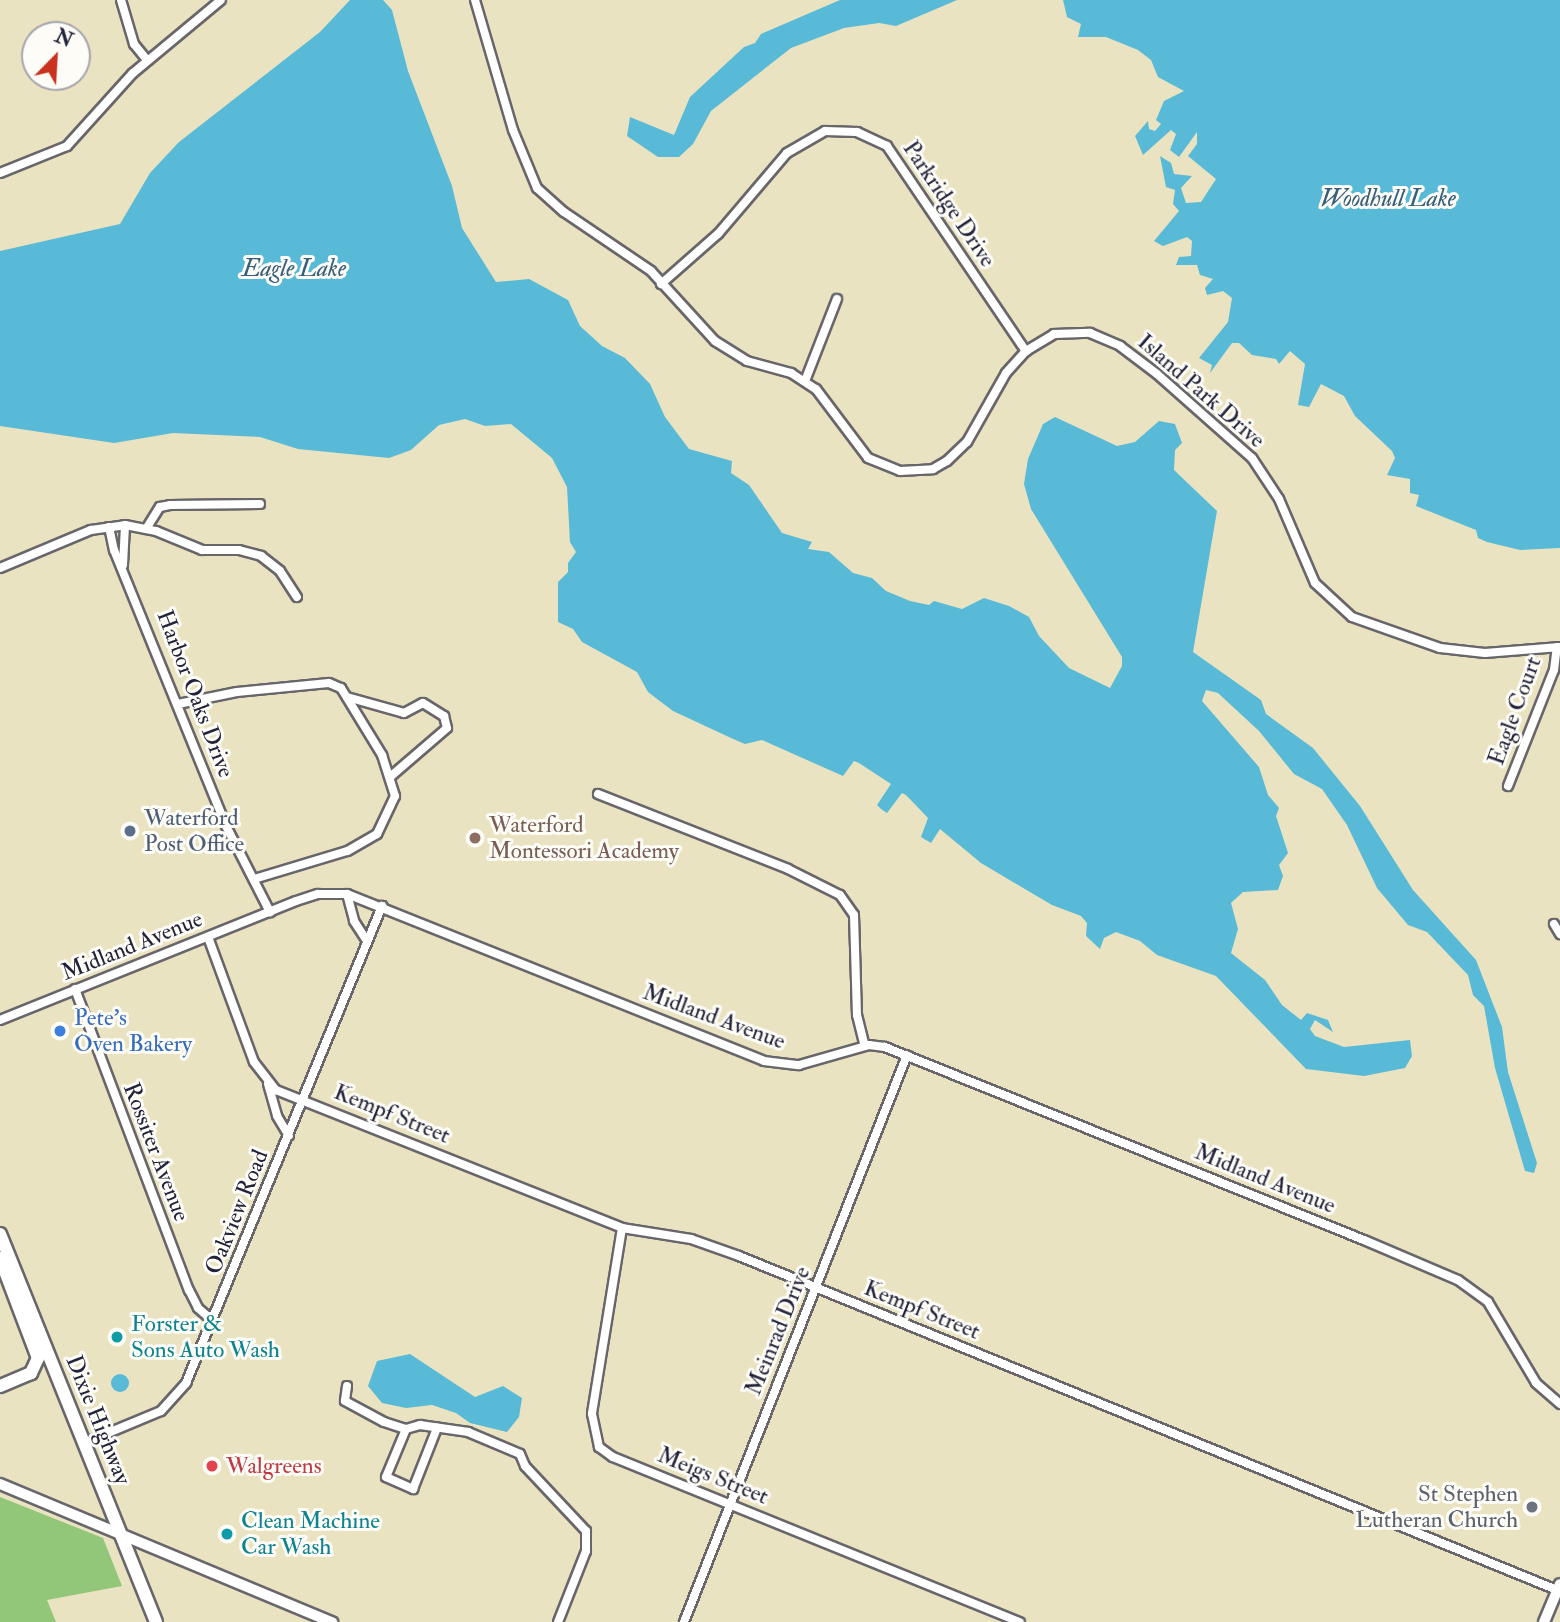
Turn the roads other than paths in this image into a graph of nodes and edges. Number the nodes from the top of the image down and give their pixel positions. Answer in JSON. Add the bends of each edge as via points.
{"nodes":[{"id":1,"x":121,"y":0,"type":"edge"},
{"id":2,"x":221,"y":0,"type":"edge"},
{"id":3,"x":475,"y":0,"type":"edge"},
{"id":4,"x":147,"y":60,"type":"junction"},
{"id":5,"x":0,"y":173,"type":"edge"},
{"id":6,"x":661,"y":284,"type":"junction"},
{"id":7,"x":837,"y":299,"type":"dead end"},
{"id":8,"x":1026,"y":351,"type":"junction"},
{"id":9,"x":805,"y":380,"type":"junction"},
{"id":10,"x":260,"y":504,"type":"dead end"},
{"id":11,"x":125,"y":525,"type":"junction"},
{"id":12,"x":109,"y":527,"type":"junction"},
{"id":13,"x":146,"y":529,"type":"junction"},
{"id":14,"x":122,"y":565,"type":"junction"},
{"id":15,"x":0,"y":568,"type":"edge"},
{"id":16,"x":297,"y":597,"type":"dead end"},
{"id":17,"x":1558,"y":647,"type":"edge"},
{"id":18,"x":347,"y":697,"type":"junction"},
{"id":19,"x":178,"y":704,"type":"junction"},
{"id":20,"x":390,"y":777,"type":"junction"},
{"id":21,"x":1508,"y":786,"type":"dead end"},
{"id":22,"x":598,"y":794,"type":"dead end"},
{"id":23,"x":254,"y":878,"type":"junction"},
{"id":24,"x":347,"y":894,"type":"junction"},
{"id":25,"x":382,"y":906,"type":"junction"},
{"id":26,"x":270,"y":912,"type":"junction"},
{"id":27,"x":1553,"y":924,"type":"dead end"},
{"id":28,"x":1560,"y":934,"type":"edge"},
{"id":29,"x":208,"y":937,"type":"junction"},
{"id":30,"x":367,"y":942,"type":"junction"},
{"id":31,"x":75,"y":989,"type":"junction"},
{"id":32,"x":0,"y":1020,"type":"edge"},
{"id":33,"x":865,"y":1046,"type":"junction"},
{"id":34,"x":907,"y":1055,"type":"junction"},
{"id":35,"x":268,"y":1084,"type":"junction"},
{"id":36,"x":303,"y":1100,"type":"junction"},
{"id":37,"x":289,"y":1136,"type":"junction"},
{"id":38,"x":622,"y":1228,"type":"junction"},
{"id":39,"x":0,"y":1234,"type":"edge"},
{"id":40,"x":0,"y":1258,"type":"edge"},
{"id":41,"x":815,"y":1288,"type":"junction"},
{"id":42,"x":213,"y":1321,"type":"junction"},
{"id":43,"x":0,"y":1386,"type":"edge"},
{"id":44,"x":347,"y":1386,"type":"dead end"},
{"id":45,"x":1560,"y":1404,"type":"edge"},
{"id":46,"x":437,"y":1428,"type":"junction"},
{"id":47,"x":406,"y":1429,"type":"junction"},
{"id":48,"x":84,"y":1443,"type":"junction"},
{"id":49,"x":0,"y":1484,"type":"edge"},
{"id":50,"x":731,"y":1503,"type":"junction"},
{"id":51,"x":121,"y":1534,"type":"junction"},
{"id":52,"x":1559,"y":1587,"type":"edge"},
{"id":53,"x":156,"y":1622,"type":"edge"},
{"id":54,"x":332,"y":1622,"type":"edge"},
{"id":55,"x":558,"y":1622,"type":"edge"},
{"id":56,"x":684,"y":1622,"type":"edge"},
{"id":57,"x":1020,"y":1622,"type":"edge"},
{"id":58,"x":1544,"y":1622,"type":"edge"}],
"edges":[{"from":1,"to":4,"type":"street","via":[[134,44]]},
{"from":2,"to":4,"type":"street"},
{"from":3,"to":6,"type":"street","via":[[513,130],[537,188],[564,212],[635,259]]},
{"from":4,"to":5,"type":"street","via":[[67,146]]},
{"from":6,"to":8,"type":"street","name":"Parkridge Drive","via":[[718,234],[787,153],[825,131],[857,132],[887,146]]},
{"from":6,"to":9,"type":"street","via":[[701,330],[736,356]]},
{"from":7,"to":9,"type":"street"},
{"from":8,"to":9,"type":"street","via":[[1006,373],[967,442],[947,461],[918,472],[900,471],[868,458],[831,402]]},
{"from":8,"to":17,"type":"street","name":"Island Park Drive","via":[[1054,334],[1090,333],[1120,346],[1157,374],[1252,458],[1279,499],[1315,583],[1352,617],[1440,648],[1485,653]]},
{"from":10,"to":13,"type":"street","via":[[160,507]]},
{"from":11,"to":12,"type":"street"},
{"from":11,"to":13,"type":"street"},
{"from":11,"to":14,"type":"street"},
{"from":12,"to":14,"type":"street","name":"Harbor Oaks Drive"},
{"from":12,"to":15,"type":"street","via":[[91,530]]},
{"from":13,"to":16,"type":"street","via":[[202,550],[239,550],[261,556],[280,571]]},
{"from":14,"to":19,"type":"street","name":"Harbor Oaks Drive"},
{"from":17,"to":21,"type":"street","name":"Eagle Court","via":[[1554,670]]},
{"from":18,"to":19,"type":"street","via":[[329,683]]},
{"from":18,"to":20,"type":"street"},
{"from":18,"to":20,"type":"street","via":[[404,713],[423,703],[444,716],[447,728]]},
{"from":19,"to":23,"type":"street","name":"Harbor Oaks Drive","via":[[226,826]]},
{"from":20,"to":23,"type":"street","via":[[395,796],[377,834],[347,851]]},
{"from":22,"to":33,"type":"street","via":[[788,869],[840,895],[854,915],[857,1015]]},
{"from":23,"to":26,"type":"street","name":"Harbor Oaks Drive"},
{"from":24,"to":25,"type":"street","name":"Midland Avenue"},
{"from":24,"to":26,"type":"street","name":"Midland Avenue","via":[[318,894]]},
{"from":24,"to":30,"type":"street","via":[[354,921]]},
{"from":25,"to":30,"type":"street","name":"Oakview Road"},
{"from":25,"to":33,"type":"street","name":"Midland Avenue","via":[[764,1061],[800,1065]]},
{"from":26,"to":29,"type":"street","name":"Midland Avenue"},
{"from":27,"to":28,"type":"street"},
{"from":29,"to":31,"type":"street","name":"Midland Avenue"},
{"from":29,"to":35,"type":"street","via":[[254,1062]]},
{"from":30,"to":36,"type":"street","name":"Oakview Road"},
{"from":31,"to":32,"type":"street","name":"Midland Avenue"},
{"from":31,"to":42,"type":"street","name":"Rossiter Avenue","via":[[189,1290],[198,1308]]},
{"from":33,"to":34,"type":"street","name":"Midland Avenue"},
{"from":34,"to":41,"type":"street","name":"Meinrad Drive"},
{"from":34,"to":45,"type":"street","name":"Midland Avenue","via":[[1458,1280],[1488,1302],[1536,1383]]},
{"from":35,"to":36,"type":"street","name":"Kempf Street"},
{"from":35,"to":37,"type":"street","via":[[277,1116]]},
{"from":36,"to":37,"type":"street","name":"Oakview Road"},
{"from":36,"to":38,"type":"street","name":"Kempf Street"},
{"from":37,"to":42,"type":"street","name":"Oakview Road"},
{"from":38,"to":41,"type":"street","name":"Kempf Street","via":[[707,1244]]},
{"from":38,"to":50,"type":"street","name":"Meigs Street","via":[[593,1414],[594,1440],[613,1457]]},
{"from":39,"to":48,"type":"main road","name":"Dixie Highway"},
{"from":40,"to":43,"type":"main road","via":[[38,1358],[31,1373]]},
{"from":41,"to":50,"type":"street","name":"Meinrad Drive"},
{"from":41,"to":52,"type":"street","name":"Kempf Street"},
{"from":42,"to":48,"type":"street","name":"Oakview Road","via":[[195,1366],[169,1405],[137,1424]]},
{"from":44,"to":47,"type":"street","via":[[345,1401]]},
{"from":46,"to":47,"type":"street"},
{"from":46,"to":47,"type":"street","via":[[413,1489],[386,1477]]},
{"from":46,"to":55,"type":"street","via":[[468,1432],[520,1454],[525,1466],[586,1531],[586,1551]]},
{"from":48,"to":51,"type":"main road","name":"Dixie Highway"},
{"from":49,"to":51,"type":"main road"},
{"from":50,"to":56,"type":"street","name":"Meinrad Drive"},
{"from":50,"to":57,"type":"street","name":"Meigs Street"},
{"from":51,"to":53,"type":"main road","name":"Dixie Highway"},
{"from":51,"to":54,"type":"main road"},
{"from":52,"to":58,"type":"main road"}]}
